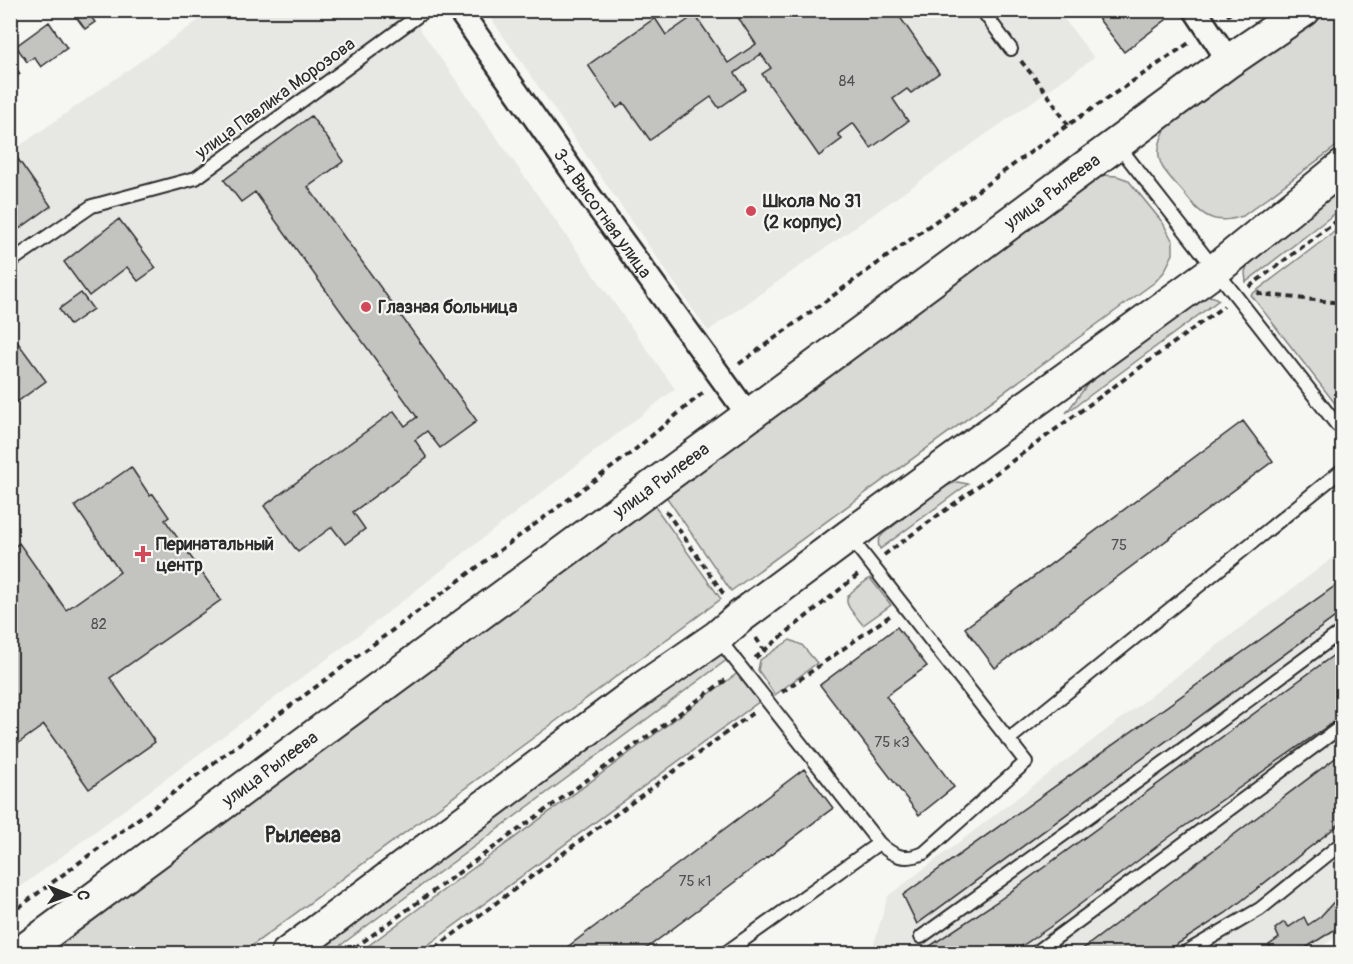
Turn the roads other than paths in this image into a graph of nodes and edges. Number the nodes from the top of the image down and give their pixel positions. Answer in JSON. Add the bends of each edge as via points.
{"nodes":[{"id":1,"x":426,"y":10,"type":"edge"},
{"id":2,"x":982,"y":10,"type":"edge"},
{"id":3,"x":1195,"y":10,"type":"edge"},
{"id":4,"x":1304,"y":10,"type":"edge"},
{"id":5,"x":461,"y":11,"type":"edge"},
{"id":6,"x":1011,"y":49,"type":"road end"},
{"id":7,"x":1229,"y":61,"type":"junction"},
{"id":8,"x":1117,"y":144,"type":"junction"},
{"id":9,"x":1342,"y":167,"type":"edge"},
{"id":10,"x":10,"y":262,"type":"edge"},
{"id":11,"x":1215,"y":270,"type":"junction"},
{"id":12,"x":749,"y":416,"type":"junction"},
{"id":13,"x":1341,"y":427,"type":"edge"},
{"id":14,"x":1342,"y":470,"type":"edge"},
{"id":15,"x":849,"y":536,"type":"junction"},
{"id":16,"x":728,"y":627,"type":"junction"},
{"id":17,"x":1342,"y":631,"type":"edge"},
{"id":18,"x":1342,"y":726,"type":"edge"},
{"id":19,"x":1008,"y":740,"type":"junction"},
{"id":20,"x":879,"y":843,"type":"junction"},
{"id":21,"x":1342,"y":843,"type":"edge"},
{"id":22,"x":921,"y":937,"type":"dead end"},
{"id":23,"x":19,"y":954,"type":"edge"},
{"id":24,"x":287,"y":954,"type":"edge"},
{"id":25,"x":724,"y":954,"type":"edge"},
{"id":26,"x":1034,"y":954,"type":"edge"},
{"id":27,"x":1183,"y":954,"type":"edge"}],
"edges":[{"from":1,"to":10,"type":"lane","name":"улица Павлика Морозова","via":[[196,178],[92,206]]},
{"from":2,"to":6,"type":"lane"},
{"from":3,"to":7,"type":"street"},
{"from":4,"to":7,"type":"main road","name":"улица Рылеева"},
{"from":5,"to":12,"type":"street","name":"3-я Высотная улица"},
{"from":7,"to":8,"type":"main road","name":"улица Рылеева"},
{"from":8,"to":11,"type":"lane"},
{"from":8,"to":12,"type":"main road","name":"улица Рылеева"},
{"from":9,"to":11,"type":"main road"},
{"from":11,"to":13,"type":"lane"},
{"from":11,"to":15,"type":"main road"},
{"from":12,"to":23,"type":"main road","name":"улица Рылеева"},
{"from":14,"to":19,"type":"lane"},
{"from":15,"to":16,"type":"main road"},
{"from":15,"to":19,"type":"lane"},
{"from":16,"to":20,"type":"lane","via":[[742,668]]},
{"from":16,"to":24,"type":"main road"},
{"from":17,"to":22,"type":"lane"},
{"from":18,"to":26,"type":"lane"},
{"from":19,"to":20,"type":"lane","via":[[1026,762],[924,853],[901,858]]},
{"from":20,"to":25,"type":"lane"},
{"from":21,"to":27,"type":"lane","via":[[1260,909]]}]}
